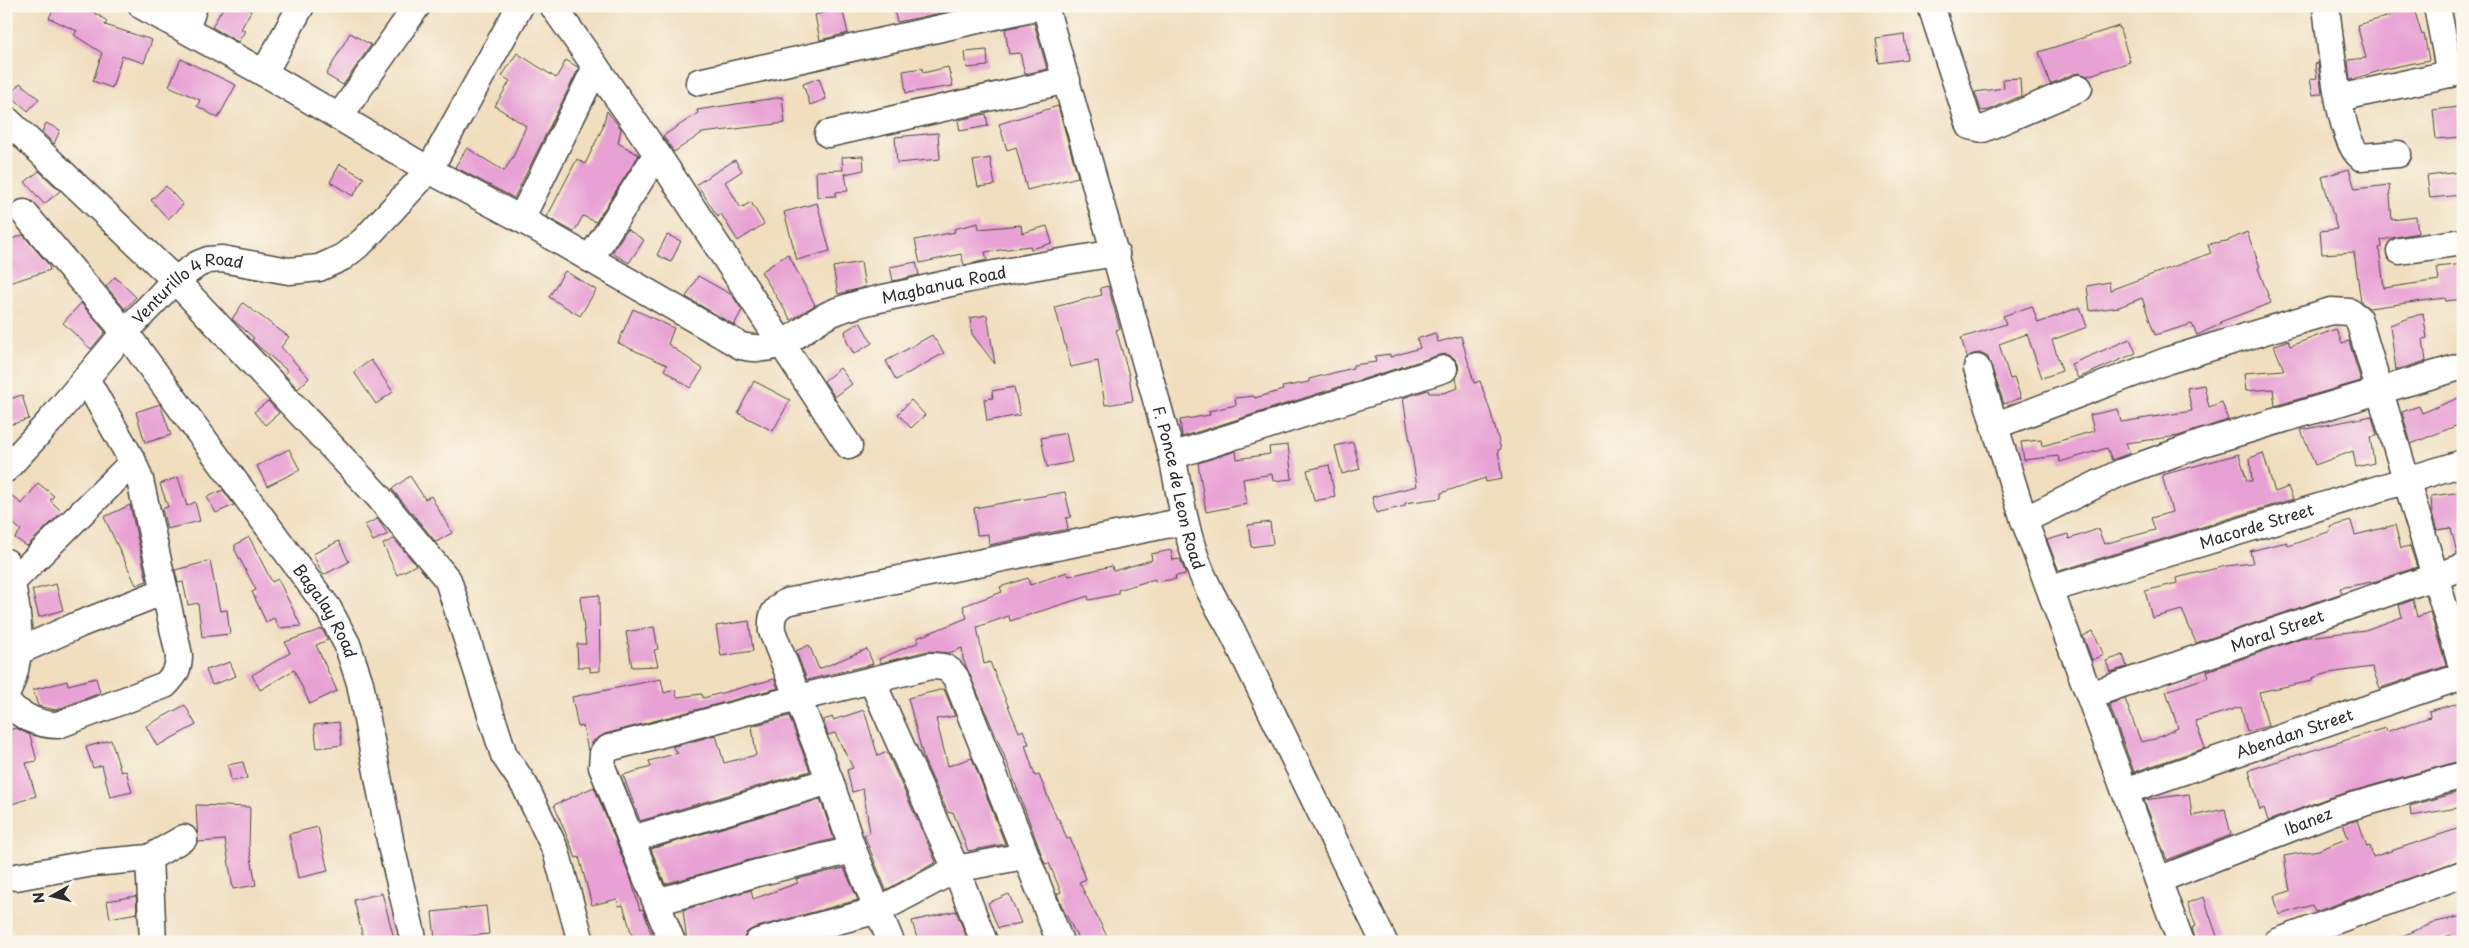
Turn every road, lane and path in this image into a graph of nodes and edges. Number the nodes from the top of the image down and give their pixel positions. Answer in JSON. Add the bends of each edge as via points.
{"nodes":[{"id":1,"x":142,"y":6,"type":"edge"},
{"id":2,"x":194,"y":6,"type":"edge"},
{"id":3,"x":301,"y":6,"type":"edge"},
{"id":4,"x":417,"y":6,"type":"edge"},
{"id":5,"x":520,"y":6,"type":"edge"},
{"id":6,"x":553,"y":6,"type":"edge"},
{"id":7,"x":1040,"y":6,"type":"edge"},
{"id":8,"x":1045,"y":6,"type":"edge"},
{"id":9,"x":1931,"y":6,"type":"edge"},
{"id":10,"x":2326,"y":6,"type":"edge"},
{"id":11,"x":2437,"y":6,"type":"edge"},
{"id":12,"x":186,"y":30,"type":"junction"},
{"id":13,"x":596,"y":67,"type":"junction"},
{"id":14,"x":264,"y":73,"type":"junction"},
{"id":15,"x":2456,"y":73,"type":"edge"},
{"id":16,"x":1067,"y":80,"type":"junction"},
{"id":17,"x":698,"y":82,"type":"dead end"},
{"id":18,"x":2080,"y":88,"type":"dead end"},
{"id":19,"x":2339,"y":98,"type":"junction"},
{"id":20,"x":339,"y":117,"type":"junction"},
{"id":21,"x":6,"y":119,"type":"edge"},
{"id":22,"x":828,"y":134,"type":"dead end"},
{"id":23,"x":657,"y":154,"type":"junction"},
{"id":24,"x":2398,"y":154,"type":"dead end"},
{"id":25,"x":429,"y":170,"type":"junction"},
{"id":26,"x":24,"y":213,"type":"dead end"},
{"id":27,"x":521,"y":219,"type":"junction"},
{"id":28,"x":2463,"y":242,"type":"edge"},
{"id":29,"x":2400,"y":251,"type":"dead end"},
{"id":30,"x":1116,"y":253,"type":"junction"},
{"id":31,"x":590,"y":259,"type":"junction"},
{"id":32,"x":175,"y":280,"type":"junction"},
{"id":33,"x":125,"y":332,"type":"junction"},
{"id":34,"x":781,"y":346,"type":"junction"},
{"id":35,"x":2463,"y":366,"type":"edge"},
{"id":36,"x":1977,"y":368,"type":"dead end"},
{"id":37,"x":1444,"y":369,"type":"dead end"},
{"id":38,"x":86,"y":379,"type":"junction"},
{"id":39,"x":2380,"y":392,"type":"junction"},
{"id":40,"x":1994,"y":426,"type":"junction"},
{"id":41,"x":849,"y":446,"type":"dead end"},
{"id":42,"x":1172,"y":456,"type":"junction"},
{"id":43,"x":133,"y":462,"type":"junction"},
{"id":44,"x":2463,"y":463,"type":"edge"},
{"id":45,"x":6,"y":469,"type":"edge"},
{"id":46,"x":2407,"y":480,"type":"junction"},
{"id":47,"x":2024,"y":520,"type":"junction"},
{"id":48,"x":1185,"y":522,"type":"junction"},
{"id":49,"x":2463,"y":567,"type":"edge"},
{"id":50,"x":9,"y":572,"type":"edge"},
{"id":51,"x":2436,"y":575,"type":"junction"},
{"id":52,"x":2051,"y":589,"type":"junction"},
{"id":53,"x":164,"y":590,"type":"junction"},
{"id":54,"x":17,"y":652,"type":"junction"},
{"id":55,"x":2463,"y":670,"type":"edge"},
{"id":56,"x":2463,"y":676,"type":"edge"},
{"id":57,"x":872,"y":681,"type":"junction"},
{"id":58,"x":6,"y":695,"type":"edge"},
{"id":59,"x":2090,"y":695,"type":"junction"},
{"id":60,"x":798,"y":698,"type":"junction"},
{"id":61,"x":6,"y":704,"type":"edge"},
{"id":62,"x":2463,"y":775,"type":"edge"},
{"id":63,"x":830,"y":781,"type":"junction"},
{"id":64,"x":2125,"y":791,"type":"junction"},
{"id":65,"x":184,"y":838,"type":"dead end"},
{"id":66,"x":632,"y":839,"type":"junction"},
{"id":67,"x":853,"y":850,"type":"junction"},
{"id":68,"x":1024,"y":856,"type":"junction"},
{"id":69,"x":149,"y":858,"type":"junction"},
{"id":70,"x":956,"y":869,"type":"junction"},
{"id":71,"x":2463,"y":874,"type":"edge"},
{"id":72,"x":16,"y":877,"type":"dead end"},
{"id":73,"x":2158,"y":880,"type":"junction"},
{"id":74,"x":657,"y":902,"type":"junction"},
{"id":75,"x":879,"y":910,"type":"junction"},
{"id":76,"x":153,"y":942,"type":"edge"},
{"id":77,"x":414,"y":942,"type":"edge"},
{"id":78,"x":581,"y":942,"type":"edge"},
{"id":79,"x":672,"y":942,"type":"edge"},
{"id":80,"x":758,"y":942,"type":"edge"},
{"id":81,"x":891,"y":942,"type":"edge"},
{"id":82,"x":984,"y":942,"type":"edge"},
{"id":83,"x":1060,"y":942,"type":"edge"},
{"id":84,"x":1384,"y":942,"type":"edge"},
{"id":85,"x":2181,"y":942,"type":"edge"},
{"id":86,"x":2277,"y":942,"type":"edge"}],
"edges":[{"from":1,"to":12,"type":"street"},
{"from":2,"to":12,"type":"street"},
{"from":3,"to":14,"type":"street"},
{"from":4,"to":20,"type":"street"},
{"from":5,"to":25,"type":"street","name":"Venturillo 4 Road"},
{"from":6,"to":13,"type":"street"},
{"from":7,"to":17,"type":"street"},
{"from":8,"to":16,"type":"street","name":"F. Ponce de Leon Road"},
{"from":9,"to":18,"type":"street","via":[[1970,126],[1983,129]]},
{"from":10,"to":19,"type":"street"},
{"from":11,"to":15,"type":"street"},
{"from":12,"to":14,"type":"street"},
{"from":13,"to":23,"type":"street"},
{"from":13,"to":27,"type":"street"},
{"from":14,"to":20,"type":"street"},
{"from":15,"to":19,"type":"street"},
{"from":16,"to":22,"type":"street"},
{"from":16,"to":30,"type":"street","name":"F. Ponce de Leon Road"},
{"from":19,"to":24,"type":"street","via":[[2356,153],[2362,157]]},
{"from":20,"to":25,"type":"street"},
{"from":21,"to":32,"type":"street"},
{"from":23,"to":31,"type":"street"},
{"from":23,"to":34,"type":"street"},
{"from":25,"to":27,"type":"street"},
{"from":25,"to":32,"type":"street","name":"Venturillo 4 Road","via":[[363,240],[343,257],[319,268],[289,272],[235,260],[208,260]]},
{"from":26,"to":33,"type":"street","name":"Bagalay Road"},
{"from":27,"to":31,"type":"street"},
{"from":28,"to":29,"type":"street"},
{"from":30,"to":34,"type":"street","name":"Magbanua Road","via":[[980,275],[837,311]]},
{"from":30,"to":42,"type":"street","name":"F. Ponce de Leon Road"},
{"from":31,"to":34,"type":"street","via":[[734,343],[753,348]]},
{"from":32,"to":33,"type":"street","name":"Venturillo 4 Road"},
{"from":32,"to":78,"type":"street","via":[[378,496],[448,580],[504,755],[525,786],[556,852]]},
{"from":33,"to":38,"type":"street","name":"Venturillo 4 Road"},
{"from":33,"to":77,"type":"street","name":"Bagalay Road","via":[[298,564],[328,608],[347,644],[360,684],[392,850]]},
{"from":34,"to":41,"type":"street"},
{"from":35,"to":39,"type":"street"},
{"from":36,"to":40,"type":"street"},
{"from":37,"to":42,"type":"street"},
{"from":38,"to":43,"type":"street"},
{"from":38,"to":45,"type":"street","name":"Venturillo 4 Road"},
{"from":39,"to":40,"type":"street","via":[[2358,318],[2340,310],[2169,360]]},
{"from":39,"to":46,"type":"street"},
{"from":39,"to":47,"type":"street","via":[[2203,443],[2120,473]]},
{"from":40,"to":47,"type":"street"},
{"from":42,"to":48,"type":"street","name":"F. Ponce de Leon Road"},
{"from":43,"to":50,"type":"street"},
{"from":43,"to":53,"type":"street","via":[[140,480]]},
{"from":44,"to":46,"type":"street","name":"Macorde Street"},
{"from":46,"to":51,"type":"street"},
{"from":46,"to":52,"type":"street","name":"Macorde Street"},
{"from":47,"to":52,"type":"street"},
{"from":48,"to":60,"type":"street","via":[[786,602],[771,616],[772,631]]},
{"from":48,"to":84,"type":"street","name":"F. Ponce de Leon Road","via":[[1206,585],[1231,629]]},
{"from":49,"to":51,"type":"street","name":"Moral Street"},
{"from":50,"to":54,"type":"street"},
{"from":51,"to":55,"type":"street"},
{"from":51,"to":59,"type":"street","name":"Moral Street"},
{"from":52,"to":59,"type":"street"},
{"from":53,"to":54,"type":"street"},
{"from":53,"to":61,"type":"street","via":[[179,655],[175,675],[165,685],[58,725],[33,722]]},
{"from":54,"to":58,"type":"street","via":[[13,681]]},
{"from":56,"to":64,"type":"street","name":"Abendan Street"},
{"from":57,"to":60,"type":"street"},
{"from":57,"to":68,"type":"street","via":[[930,666],[950,669]]},
{"from":57,"to":70,"type":"street"},
{"from":59,"to":64,"type":"street"},
{"from":60,"to":63,"type":"street"},
{"from":60,"to":66,"type":"street","via":[[609,748],[603,753],[602,767]]},
{"from":62,"to":73,"type":"street","name":"Ibanez","via":[[2332,812]]},
{"from":63,"to":66,"type":"street"},
{"from":63,"to":67,"type":"street"},
{"from":64,"to":73,"type":"street"},
{"from":65,"to":69,"type":"street"},
{"from":66,"to":74,"type":"street"},
{"from":67,"to":74,"type":"street"},
{"from":67,"to":75,"type":"street"},
{"from":68,"to":70,"type":"street"},
{"from":68,"to":83,"type":"street"},
{"from":69,"to":72,"type":"street","via":[[93,863]]},
{"from":69,"to":76,"type":"street"},
{"from":70,"to":75,"type":"street"},
{"from":70,"to":82,"type":"street"},
{"from":71,"to":86,"type":"street"},
{"from":73,"to":85,"type":"street"},
{"from":74,"to":79,"type":"street"},
{"from":75,"to":80,"type":"street"},
{"from":75,"to":81,"type":"street"}]}
